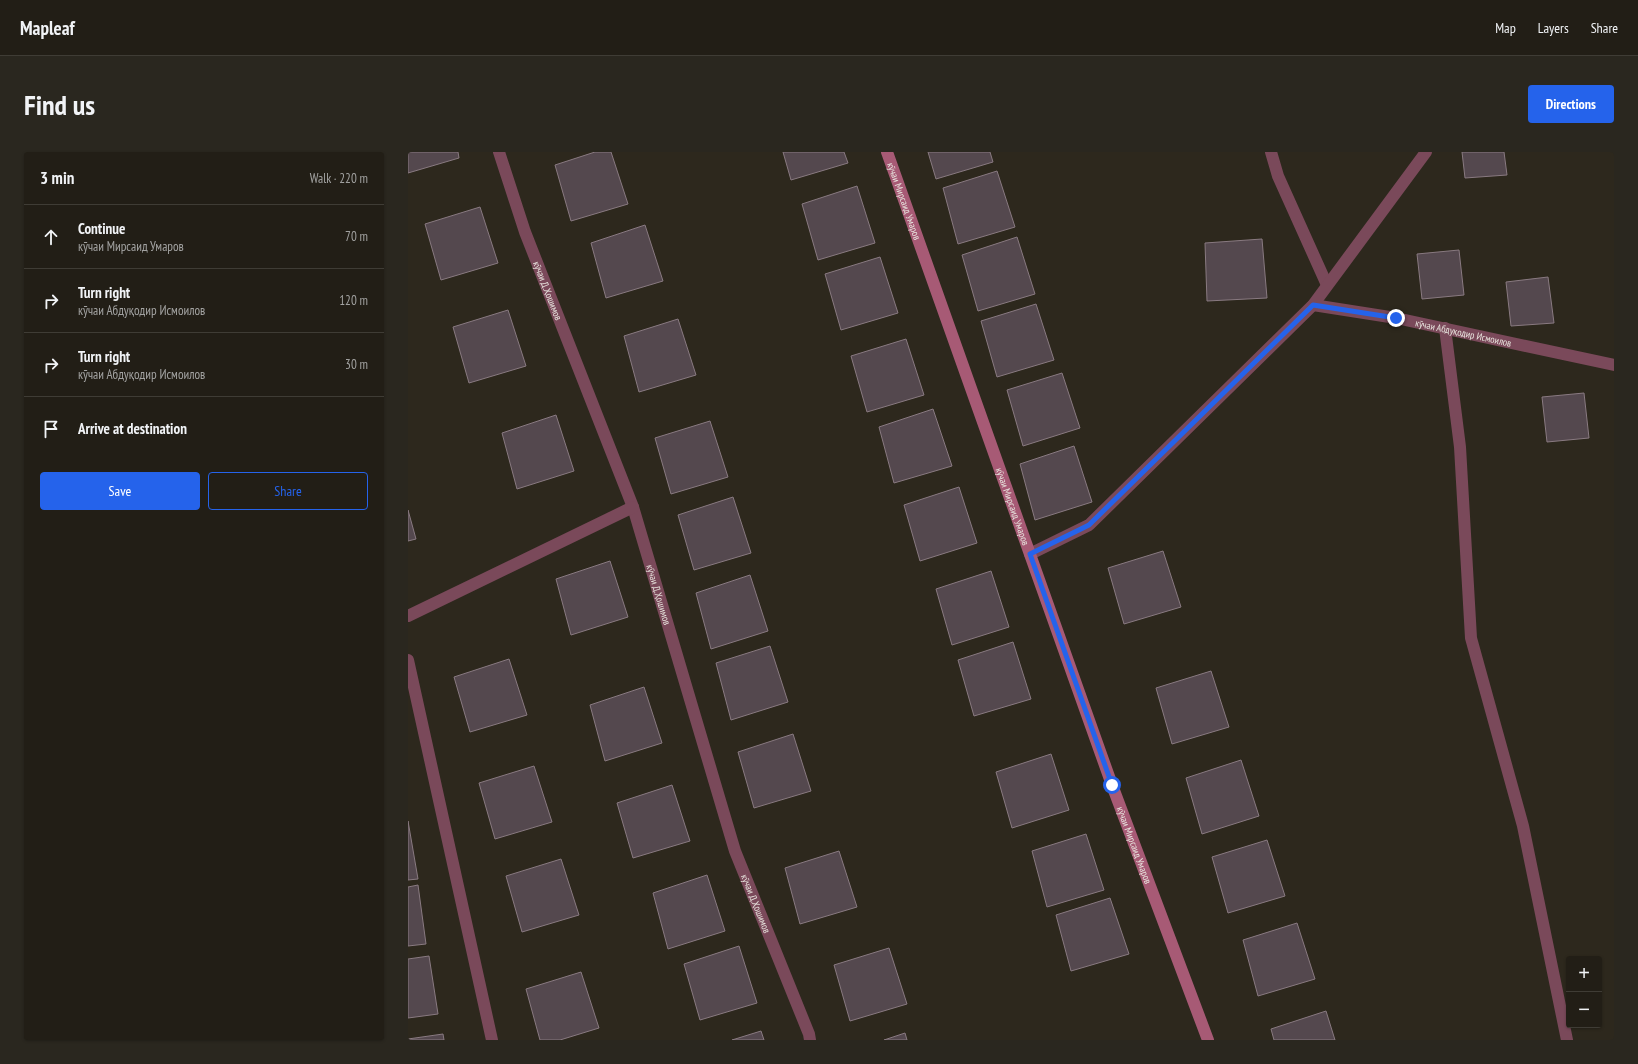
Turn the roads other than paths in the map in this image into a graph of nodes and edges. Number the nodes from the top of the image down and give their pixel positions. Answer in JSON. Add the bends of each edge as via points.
{"nodes":[{"id":1,"x":499,"y":152,"type":"edge"},
{"id":2,"x":887,"y":152,"type":"edge"},
{"id":3,"x":1271,"y":152,"type":"edge"},
{"id":4,"x":1426,"y":152,"type":"edge"},
{"id":5,"x":1327,"y":285,"type":"junction"},
{"id":6,"x":1313,"y":305,"type":"junction"},
{"id":7,"x":1445,"y":328,"type":"junction"},
{"id":8,"x":1614,"y":365,"type":"edge"},
{"id":9,"x":633,"y":507,"type":"junction"},
{"id":10,"x":1030,"y":554,"type":"junction"},
{"id":11,"x":408,"y":616,"type":"edge"},
{"id":12,"x":408,"y":660,"type":"edge"},
{"id":13,"x":492,"y":1040,"type":"edge"},
{"id":14,"x":810,"y":1040,"type":"edge"},
{"id":15,"x":1208,"y":1040,"type":"edge"},
{"id":16,"x":1567,"y":1040,"type":"edge"}],
"edges":[{"from":1,"to":9,"type":"street","name":"кӯчаи Д.Ҳошимов","via":[[525,232]]},
{"from":2,"to":10,"type":"street","name":"кӯчаи Мирсаид Умаров"},
{"from":3,"to":5,"type":"street","via":[[1278,176]]},
{"from":4,"to":5,"type":"street"},
{"from":5,"to":6,"type":"street"},
{"from":6,"to":7,"type":"street","name":"кӯчаи Абдуқодир Исмоилов"},
{"from":6,"to":10,"type":"street","via":[[1089,525]]},
{"from":7,"to":8,"type":"street","name":"кӯчаи Абдуқодир Исмоилов"},
{"from":7,"to":16,"type":"street","via":[[1460,447],[1471,638],[1523,826]]},
{"from":9,"to":11,"type":"street"},
{"from":9,"to":14,"type":"street","name":"кӯчаи Д.Ҳошимов","via":[[735,851]]},
{"from":10,"to":15,"type":"street","name":"кӯчаи Мирсаид Умаров","via":[[1112,785]]},
{"from":12,"to":13,"type":"street"}]}
